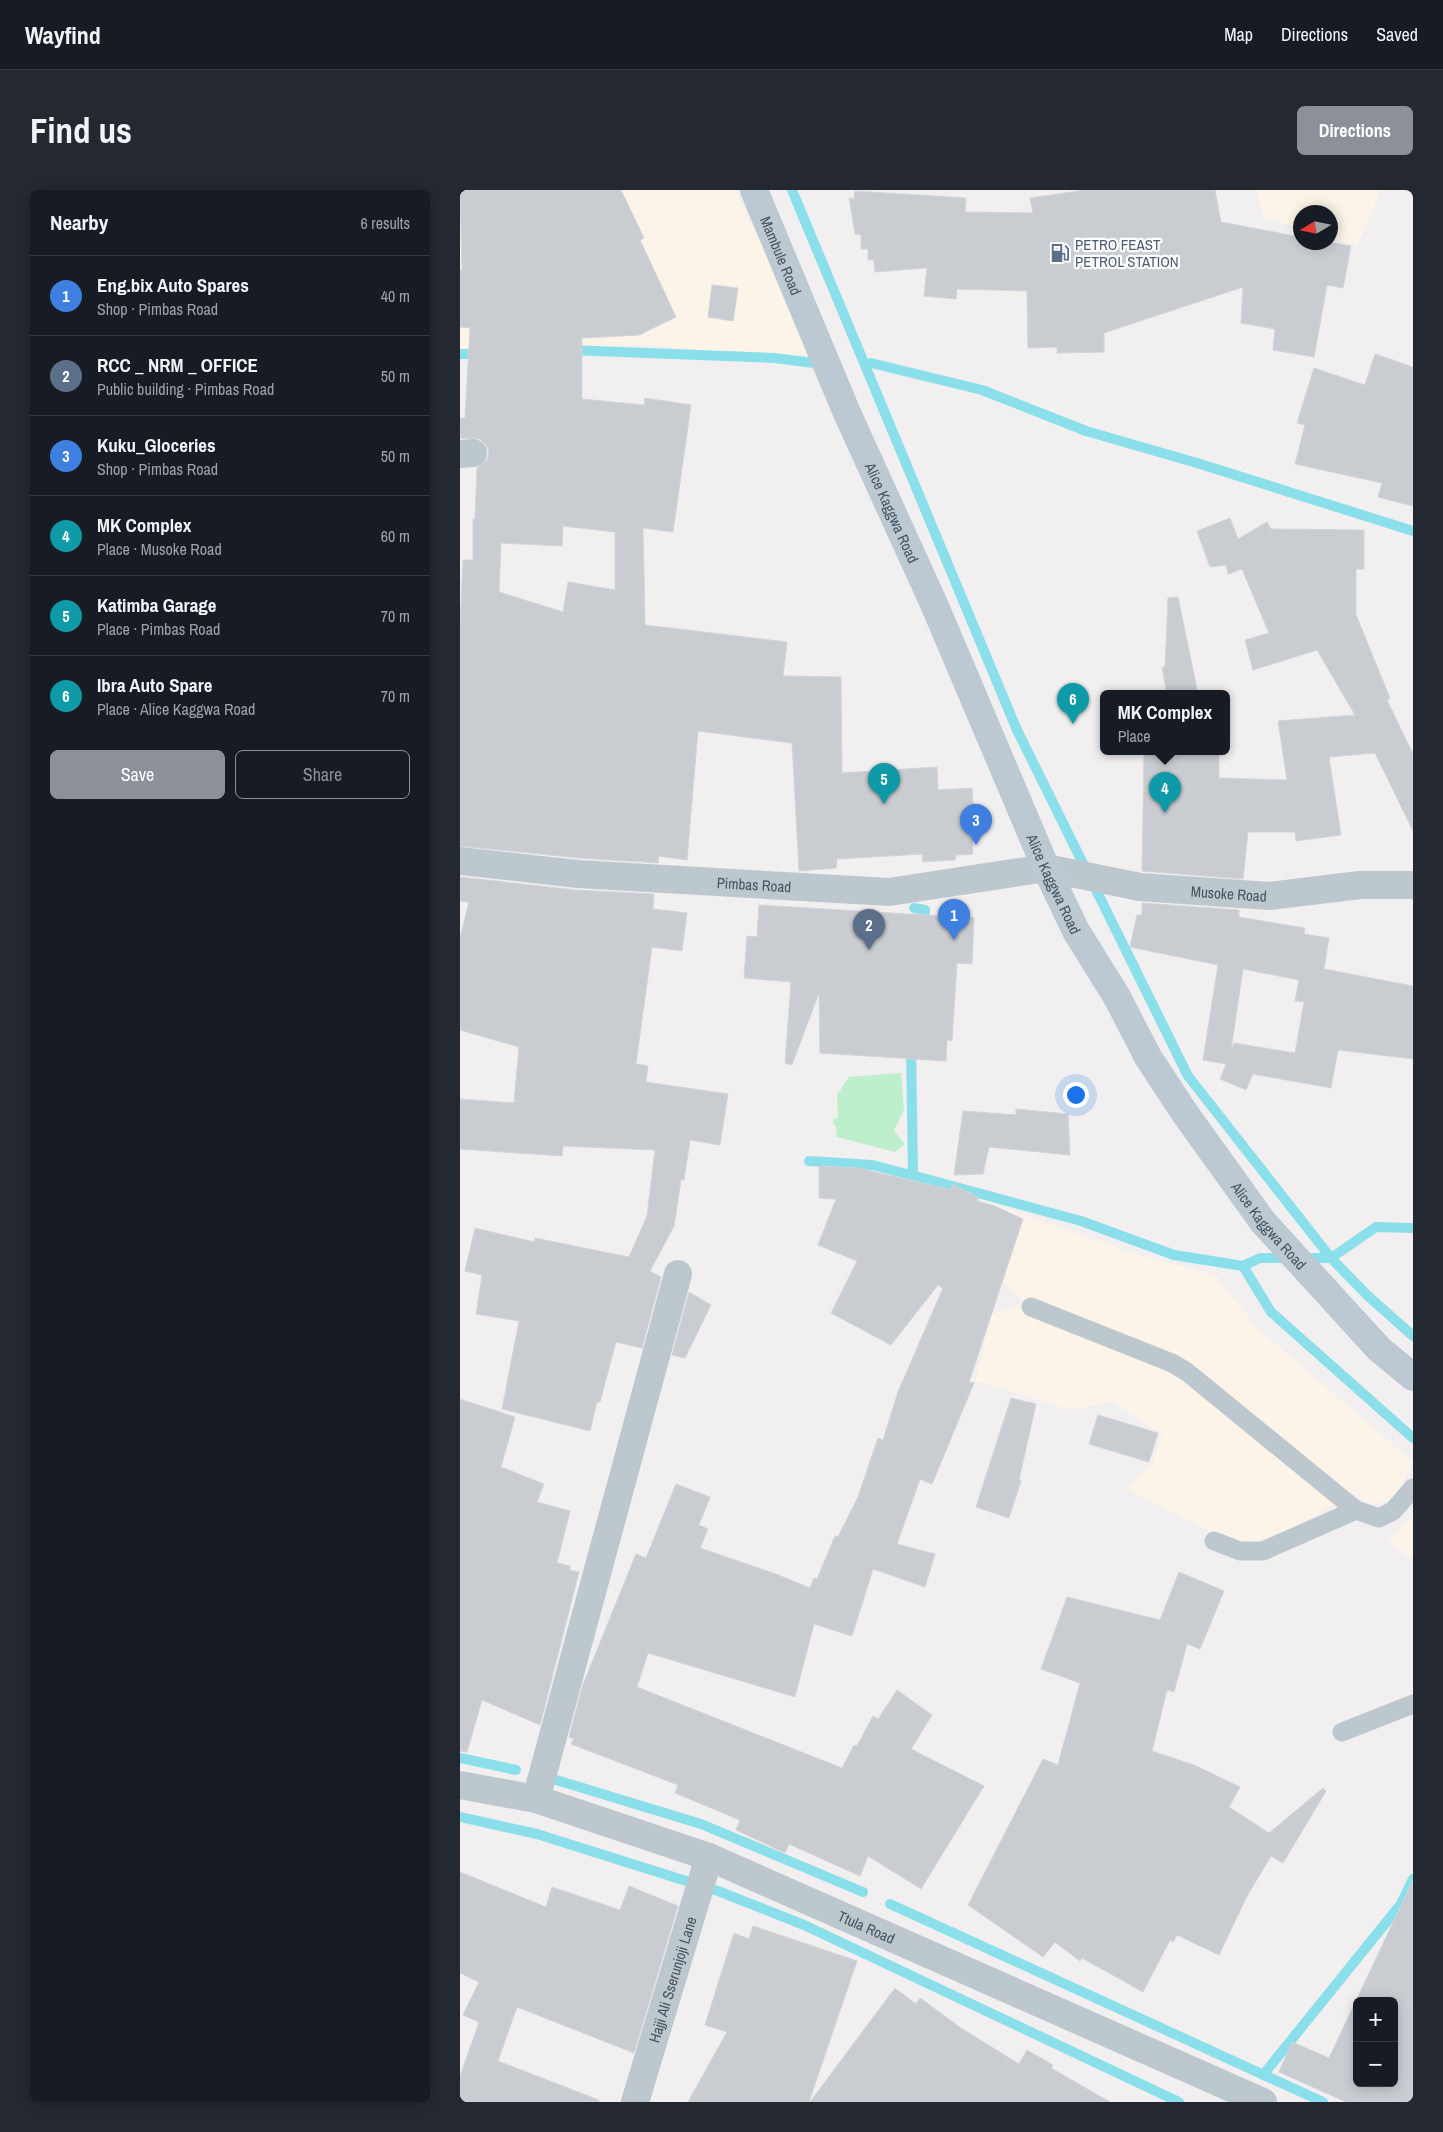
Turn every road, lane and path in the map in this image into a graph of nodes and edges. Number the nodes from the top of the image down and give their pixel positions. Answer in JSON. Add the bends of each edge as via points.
{"nodes":[{"id":1,"x":754,"y":190,"type":"edge"},
{"id":2,"x":808,"y":320,"type":"joint"},
{"id":3,"x":460,"y":861,"type":"edge"},
{"id":4,"x":1046,"y":868,"type":"junction"},
{"id":5,"x":1413,"y":885,"type":"edge"},
{"id":6,"x":678,"y":1274,"type":"dead end"},
{"id":7,"x":1031,"y":1307,"type":"dead end"},
{"id":8,"x":1413,"y":1377,"type":"edge"},
{"id":9,"x":1413,"y":1488,"type":"edge"},
{"id":10,"x":1356,"y":1510,"type":"junction"},
{"id":11,"x":1214,"y":1541,"type":"dead end"},
{"id":12,"x":1413,"y":1704,"type":"edge"},
{"id":13,"x":1342,"y":1732,"type":"dead end"},
{"id":14,"x":460,"y":1785,"type":"edge"},
{"id":15,"x":536,"y":1799,"type":"junction"},
{"id":16,"x":709,"y":1857,"type":"junction"},
{"id":17,"x":635,"y":2102,"type":"edge"},
{"id":18,"x":1263,"y":2102,"type":"edge"}],
"edges":[{"from":1,"to":2,"type":"street","name":"Mambule Road"},
{"from":2,"to":4,"type":"street","name":"Alice Kaggwa Road"},
{"from":3,"to":4,"type":"street","name":"Pimbas Road","via":[[588,874],[889,892]]},
{"from":4,"to":5,"type":"street","name":"Musoke Road","via":[[1140,887],[1269,896],[1360,885]]},
{"from":4,"to":8,"type":"street","name":"Alice Kaggwa Road","via":[[1076,931],[1117,997],[1148,1057],[1263,1222],[1379,1349]]},
{"from":6,"to":15,"type":"street"},
{"from":7,"to":10,"type":"lane","via":[[1172,1363],[1187,1372]]},
{"from":9,"to":10,"type":"lane","via":[[1393,1511],[1379,1518]]},
{"from":10,"to":11,"type":"lane","via":[[1263,1551],[1240,1550]]},
{"from":12,"to":13,"type":"lane"},
{"from":14,"to":15,"type":"street","name":"Ttula Road"},
{"from":15,"to":16,"type":"street","name":"Ttula Road"},
{"from":16,"to":17,"type":"street","name":"Hajji Ali Sserunjoji Lane"},
{"from":16,"to":18,"type":"street","name":"Ttula Road"}]}
